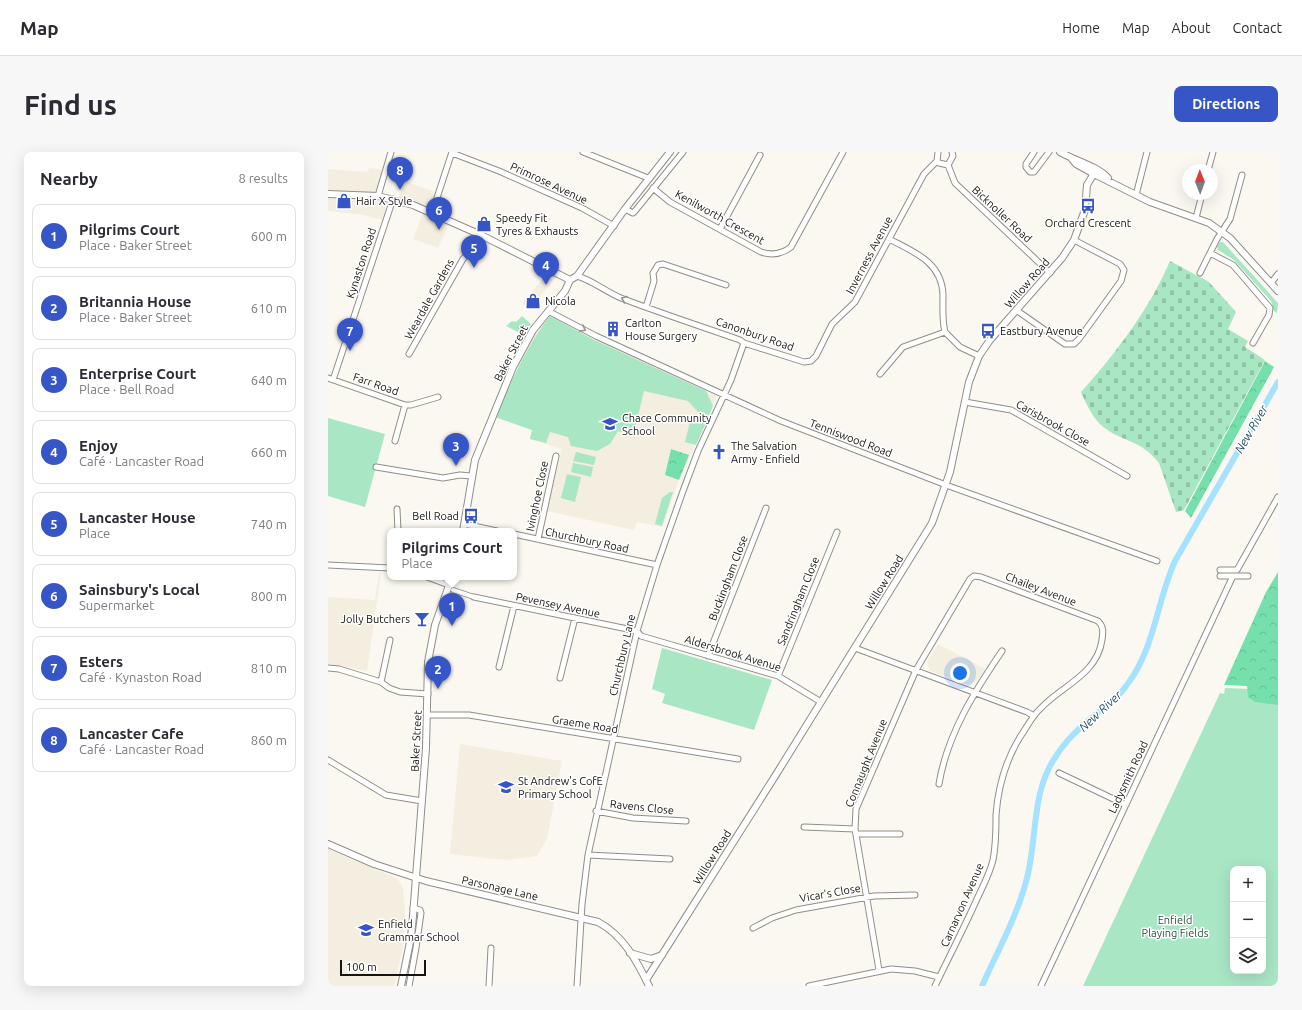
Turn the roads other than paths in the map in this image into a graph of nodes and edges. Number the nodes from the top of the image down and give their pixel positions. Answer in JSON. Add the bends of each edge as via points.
{"nodes":[{"id":1,"x":391,"y":152,"type":"edge"},
{"id":2,"x":452,"y":152,"type":"edge"},
{"id":3,"x":583,"y":152,"type":"edge"},
{"id":4,"x":670,"y":152,"type":"edge"},
{"id":5,"x":683,"y":152,"type":"edge"},
{"id":6,"x":843,"y":152,"type":"edge"},
{"id":7,"x":938,"y":152,"type":"edge"},
{"id":8,"x":952,"y":152,"type":"edge"},
{"id":9,"x":1034,"y":152,"type":"edge"},
{"id":10,"x":1049,"y":152,"type":"edge"},
{"id":11,"x":1060,"y":152,"type":"edge"},
{"id":12,"x":1147,"y":152,"type":"edge"},
{"id":13,"x":1213,"y":152,"type":"edge"},
{"id":14,"x":760,"y":156,"type":"dead end"},
{"id":15,"x":1071,"y":156,"type":"edge"},
{"id":16,"x":937,"y":161,"type":"junction"},
{"id":17,"x":1210,"y":164,"type":"edge"},
{"id":18,"x":948,"y":165,"type":"junction"},
{"id":19,"x":1095,"y":172,"type":"junction"},
{"id":20,"x":1242,"y":175,"type":"dead end"},
{"id":21,"x":648,"y":178,"type":"junction"},
{"id":22,"x":653,"y":188,"type":"junction"},
{"id":23,"x":328,"y":194,"type":"edge"},
{"id":24,"x":1136,"y":195,"type":"junction"},
{"id":25,"x":378,"y":196,"type":"junction"},
{"id":26,"x":328,"y":199,"type":"edge"},
{"id":27,"x":393,"y":199,"type":"junction"},
{"id":28,"x":1200,"y":200,"type":"edge"},
{"id":29,"x":625,"y":209,"type":"junction"},
{"id":30,"x":432,"y":213,"type":"junction"},
{"id":31,"x":1196,"y":218,"type":"junction"},
{"id":32,"x":614,"y":226,"type":"junction"},
{"id":33,"x":720,"y":229,"type":"junction"},
{"id":34,"x":1222,"y":232,"type":"junction"},
{"id":35,"x":480,"y":235,"type":"junction"},
{"id":36,"x":889,"y":238,"type":"junction"},
{"id":37,"x":1074,"y":240,"type":"junction"},
{"id":38,"x":1210,"y":253,"type":"junction"},
{"id":39,"x":1050,"y":273,"type":"junction"},
{"id":40,"x":1200,"y":273,"type":"dead end"},
{"id":41,"x":1278,"y":274,"type":"edge"},
{"id":42,"x":577,"y":276,"type":"junction"},
{"id":43,"x":570,"y":280,"type":"junction"},
{"id":44,"x":1271,"y":283,"type":"junction"},
{"id":45,"x":726,"y":285,"type":"dead end"},
{"id":46,"x":1278,"y":291,"type":"edge"},
{"id":47,"x":646,"y":307,"type":"junction"},
{"id":48,"x":1016,"y":310,"type":"junction"},
{"id":49,"x":548,"y":311,"type":"junction"},
{"id":50,"x":945,"y":332,"type":"junction"},
{"id":51,"x":742,"y":341,"type":"junction"},
{"id":52,"x":1252,"y":343,"type":"dead end"},
{"id":53,"x":409,"y":354,"type":"dead end"},
{"id":54,"x":816,"y":356,"type":"joint"},
{"id":55,"x":978,"y":356,"type":"junction"},
{"id":56,"x":880,"y":374,"type":"dead end"},
{"id":57,"x":330,"y":379,"type":"edge"},
{"id":58,"x":724,"y":395,"type":"junction"},
{"id":59,"x":438,"y":397,"type":"dead end"},
{"id":60,"x":965,"y":402,"type":"junction"},
{"id":61,"x":405,"y":405,"type":"junction"},
{"id":62,"x":395,"y":441,"type":"dead end"},
{"id":63,"x":556,"y":456,"type":"dead end"},
{"id":64,"x":376,"y":467,"type":"dead end"},
{"id":65,"x":471,"y":476,"type":"junction"},
{"id":66,"x":1127,"y":476,"type":"dead end"},
{"id":67,"x":946,"y":485,"type":"junction"},
{"id":68,"x":1278,"y":497,"type":"edge"},
{"id":69,"x":766,"y":508,"type":"dead end"},
{"id":70,"x":397,"y":510,"type":"dead end"},
{"id":71,"x":398,"y":528,"type":"edge"},
{"id":72,"x":464,"y":528,"type":"edge"},
{"id":73,"x":837,"y":532,"type":"dead end"},
{"id":74,"x":517,"y":535,"type":"edge"},
{"id":75,"x":538,"y":539,"type":"junction"},
{"id":76,"x":1157,"y":561,"type":"dead end"},
{"id":77,"x":328,"y":565,"type":"edge"},
{"id":78,"x":657,"y":565,"type":"junction"},
{"id":79,"x":387,"y":568,"type":"edge"},
{"id":80,"x":1220,"y":570,"type":"dead end"},
{"id":81,"x":1220,"y":576,"type":"dead end"},
{"id":82,"x":1233,"y":576,"type":"junction"},
{"id":83,"x":1248,"y":576,"type":"dead end"},
{"id":84,"x":434,"y":580,"type":"edge"},
{"id":85,"x":452,"y":580,"type":"edge"},
{"id":86,"x":970,"y":580,"type":"joint"},
{"id":87,"x":451,"y":588,"type":"junction"},
{"id":88,"x":474,"y":597,"type":"joint"},
{"id":89,"x":514,"y":606,"type":"junction"},
{"id":90,"x":575,"y":618,"type":"junction"},
{"id":91,"x":1103,"y":626,"type":"joint"},
{"id":92,"x":637,"y":631,"type":"junction"},
{"id":93,"x":390,"y":640,"type":"dead end"},
{"id":94,"x":855,"y":648,"type":"junction"},
{"id":95,"x":1002,"y":652,"type":"dead end"},
{"id":96,"x":708,"y":656,"type":"junction"},
{"id":97,"x":499,"y":667,"type":"dead end"},
{"id":98,"x":328,"y":668,"type":"edge"},
{"id":99,"x":916,"y":670,"type":"junction"},
{"id":100,"x":778,"y":676,"type":"junction"},
{"id":101,"x":560,"y":678,"type":"dead end"},
{"id":102,"x":381,"y":682,"type":"junction"},
{"id":103,"x":974,"y":692,"type":"junction"},
{"id":104,"x":428,"y":694,"type":"junction"},
{"id":105,"x":820,"y":702,"type":"junction"},
{"id":106,"x":428,"y":715,"type":"junction"},
{"id":107,"x":1034,"y":716,"type":"junction"},
{"id":108,"x":613,"y":740,"type":"junction"},
{"id":109,"x":738,"y":759,"type":"dead end"},
{"id":110,"x":328,"y":760,"type":"edge"},
{"id":111,"x":1059,"y":772,"type":"dead end"},
{"id":112,"x":939,"y":784,"type":"dead end"},
{"id":113,"x":422,"y":801,"type":"junction"},
{"id":114,"x":1126,"y":804,"type":"junction"},
{"id":115,"x":596,"y":811,"type":"junction"},
{"id":116,"x":686,"y":821,"type":"dead end"},
{"id":117,"x":804,"y":828,"type":"dead end"},
{"id":118,"x":856,"y":831,"type":"junction"},
{"id":119,"x":900,"y":834,"type":"dead end"},
{"id":120,"x":328,"y":844,"type":"edge"},
{"id":121,"x":588,"y":855,"type":"junction"},
{"id":122,"x":670,"y":859,"type":"dead end"},
{"id":123,"x":415,"y":878,"type":"junction"},
{"id":124,"x":915,"y":895,"type":"dead end"},
{"id":125,"x":867,"y":897,"type":"junction"},
{"id":126,"x":413,"y":908,"type":"junction"},
{"id":127,"x":581,"y":917,"type":"junction"},
{"id":128,"x":753,"y":928,"type":"dead end"},
{"id":129,"x":491,"y":948,"type":"dead end"},
{"id":130,"x":630,"y":953,"type":"junction"},
{"id":131,"x":662,"y":955,"type":"junction"},
{"id":132,"x":407,"y":962,"type":"junction"},
{"id":133,"x":413,"y":964,"type":"junction"},
{"id":134,"x":879,"y":970,"type":"junction"},
{"id":135,"x":939,"y":977,"type":"junction"},
{"id":136,"x":646,"y":980,"type":"junction"},
{"id":137,"x":401,"y":986,"type":"edge"},
{"id":138,"x":408,"y":986,"type":"edge"},
{"id":139,"x":489,"y":986,"type":"edge"},
{"id":140,"x":577,"y":986,"type":"edge"},
{"id":141,"x":649,"y":986,"type":"edge"},
{"id":142,"x":809,"y":986,"type":"edge"},
{"id":143,"x":935,"y":986,"type":"edge"},
{"id":144,"x":1041,"y":986,"type":"edge"}],
"edges":[{"from":1,"to":25,"type":"street"},
{"from":2,"to":30,"type":"street"},
{"from":2,"to":32,"type":"street","name":"Primrose Avenue","via":[[582,208]]},
{"from":3,"to":21,"type":"street"},
{"from":4,"to":21,"type":"street","name":"Baker Street"},
{"from":5,"to":22,"type":"street"},
{"from":6,"to":33,"type":"street","name":"Kenilworth Crescent","via":[[791,247],[784,252],[769,255]]},
{"from":7,"to":16,"type":"street"},
{"from":8,"to":18,"type":"street","via":[[953,156]]},
{"from":9,"to":10,"type":"street","via":[[1026,164],[1030,172],[1037,170]]},
{"from":11,"to":15,"type":"street"},
{"from":12,"to":24,"type":"street"},
{"from":13,"to":17,"type":"street"},
{"from":14,"to":33,"type":"street"},
{"from":15,"to":19,"type":"street"},
{"from":16,"to":18,"type":"street"},
{"from":16,"to":36,"type":"street","name":"Inverness Avenue","via":[[924,174]]},
{"from":18,"to":39,"type":"street","name":"Bicknoller Road","via":[[955,183]]},
{"from":19,"to":24,"type":"street"},
{"from":19,"to":37,"type":"street","name":"Willow Road","via":[[1087,185],[1085,210]]},
{"from":20,"to":34,"type":"street","via":[[1230,219]]},
{"from":21,"to":29,"type":"street","name":"Baker Street"},
{"from":22,"to":29,"type":"street","via":[[633,213]]},
{"from":22,"to":33,"type":"street","name":"Kenilworth Crescent","via":[[670,202]]},
{"from":23,"to":25,"type":"street"},
{"from":23,"to":26,"type":"street"},
{"from":24,"to":31,"type":"street"},
{"from":25,"to":27,"type":"street"},
{"from":27,"to":30,"type":"street"},
{"from":27,"to":57,"type":"street","name":"Kynaston Road"},
{"from":28,"to":31,"type":"street"},
{"from":29,"to":32,"type":"street","name":"Baker Street"},
{"from":30,"to":35,"type":"street"},
{"from":31,"to":34,"type":"street"},
{"from":32,"to":42,"type":"street","name":"Baker Street"},
{"from":34,"to":38,"type":"street"},
{"from":34,"to":44,"type":"street"},
{"from":35,"to":43,"type":"street"},
{"from":35,"to":53,"type":"street","name":"Weardale Gardens","via":[[477,243],[463,259]]},
{"from":36,"to":50,"type":"street","via":[[921,256],[938,272],[943,287]]},
{"from":36,"to":54,"type":"street","name":"Inverness Avenue","via":[[855,302],[832,324]]},
{"from":37,"to":39,"type":"street","name":"Willow Road"},
{"from":37,"to":48,"type":"street","via":[[1120,264],[1124,270],[1121,281],[1079,339],[1074,344],[1065,344]]},
{"from":38,"to":40,"type":"street"},
{"from":38,"to":52,"type":"street","via":[[1234,264],[1270,308],[1269,315]]},
{"from":39,"to":48,"type":"street","name":"Willow Road"},
{"from":41,"to":44,"type":"street"},
{"from":42,"to":43,"type":"street","name":"Baker Street"},
{"from":47,"to":42,"type":"street","name":"Canonbury Road","one_way":true,"via":[[609,293]]},
{"from":43,"to":49,"type":"street","name":"Baker Street","via":[[565,291]]},
{"from":44,"to":46,"type":"street"},
{"from":45,"to":47,"type":"street","via":[[664,264],[658,265],[653,273],[654,281]]},
{"from":47,"to":51,"type":"street","name":"Canonbury Road"},
{"from":48,"to":55,"type":"street","name":"Willow Road"},
{"from":49,"to":58,"type":"street","name":"Tenniswood Road","one_way":true},
{"from":49,"to":65,"type":"street","name":"Baker Street","via":[[513,367],[475,460]]},
{"from":50,"to":55,"type":"street","via":[[960,347]]},
{"from":50,"to":56,"type":"street","via":[[903,347]]},
{"from":51,"to":54,"type":"street","name":"Canonbury Road","via":[[804,362],[811,361]]},
{"from":51,"to":58,"type":"street","name":"Churchbury Lane"},
{"from":55,"to":60,"type":"street","name":"Willow Road"},
{"from":57,"to":61,"type":"street","name":"Farr Road"},
{"from":58,"to":67,"type":"street","name":"Tenniswood Road","via":[[781,421]]},
{"from":58,"to":78,"type":"street","name":"Churchbury Lane","via":[[696,455]]},
{"from":59,"to":61,"type":"street"},
{"from":60,"to":66,"type":"street","name":"Carisbrook Close","via":[[1011,410]]},
{"from":60,"to":67,"type":"street","name":"Willow Road"},
{"from":61,"to":62,"type":"street","name":"Farr Road"},
{"from":63,"to":75,"type":"street","name":"Ivinghoe Close"},
{"from":64,"to":65,"type":"street","via":[[443,478]]},
{"from":65,"to":72,"type":"street","name":"Baker Street"},
{"from":67,"to":76,"type":"street","name":"Tenniswood Road"},
{"from":67,"to":94,"type":"street","name":"Willow Road","via":[[932,523]]},
{"from":68,"to":80,"type":"street","via":[[1236,570]]},
{"from":69,"to":96,"type":"street","name":"Buckingham Close"},
{"from":70,"to":71,"type":"street"},
{"from":73,"to":100,"type":"street","name":"Sandringham Close"},
{"from":74,"to":75,"type":"street","name":"Churchbury Road"},
{"from":75,"to":78,"type":"street","name":"Churchbury Road"},
{"from":77,"to":79,"type":"street"},
{"from":78,"to":92,"type":"street","name":"Churchbury Lane"},
{"from":81,"to":82,"type":"street"},
{"from":82,"to":83,"type":"street"},
{"from":82,"to":114,"type":"street","name":"Ladysmith Road"},
{"from":84,"to":87,"type":"street"},
{"from":85,"to":87,"type":"street","name":"Baker Street"},
{"from":86,"to":91,"type":"street","name":"Chailey Avenue","via":[[974,576],[981,577],[1098,621]]},
{"from":86,"to":99,"type":"street","name":"Connaught Avenue"},
{"from":87,"to":88,"type":"street","name":"Pevensey Avenue"},
{"from":87,"to":104,"type":"street","name":"Baker Street","via":[[435,626]]},
{"from":88,"to":89,"type":"street","name":"Pevensey Avenue"},
{"from":89,"to":90,"type":"street","name":"Pevensey Avenue"},
{"from":89,"to":97,"type":"street"},
{"from":90,"to":92,"type":"street","name":"Pevensey Avenue"},
{"from":90,"to":101,"type":"street"},
{"from":91,"to":107,"type":"street","name":"Carnarvon Avenue","via":[[1102,643],[1092,665],[1074,682],[1047,701]]},
{"from":92,"to":96,"type":"street","name":"Aldersbrook Avenue","via":[[641,636]]},
{"from":92,"to":108,"type":"street","name":"Churchbury Lane"},
{"from":93,"to":102,"type":"street"},
{"from":94,"to":99,"type":"street"},
{"from":94,"to":105,"type":"street","name":"Willow Road"},
{"from":95,"to":103,"type":"street"},
{"from":96,"to":100,"type":"street","name":"Aldersbrook Avenue"},
{"from":98,"to":102,"type":"street"},
{"from":99,"to":103,"type":"street"},
{"from":99,"to":118,"type":"street","name":"Connaught Avenue","via":[[856,809]]},
{"from":100,"to":105,"type":"street","name":"Aldersbrook Avenue"},
{"from":102,"to":104,"type":"street","via":[[400,692]]},
{"from":103,"to":107,"type":"street"},
{"from":103,"to":112,"type":"street","via":[[945,756]]},
{"from":104,"to":106,"type":"street","name":"Baker Street"},
{"from":105,"to":131,"type":"street","name":"Willow Road"},
{"from":106,"to":108,"type":"street","name":"Graeme Road","via":[[469,715]]},
{"from":106,"to":113,"type":"street","name":"Baker Street"},
{"from":107,"to":135,"type":"street","name":"Carnarvon Avenue","via":[[1007,764],[997,806],[995,848],[990,869]]},
{"from":108,"to":109,"type":"street","name":"Graeme Road"},
{"from":108,"to":115,"type":"street","name":"Churchbury Lane"},
{"from":110,"to":113,"type":"street","via":[[386,795]]},
{"from":111,"to":114,"type":"street"},
{"from":113,"to":123,"type":"street","name":"Baker Street"},
{"from":114,"to":144,"type":"street","name":"Ladysmith Road"},
{"from":115,"to":116,"type":"street","name":"Ravens Close","via":[[633,818]]},
{"from":115,"to":121,"type":"street","name":"Churchbury Lane"},
{"from":117,"to":118,"type":"street"},
{"from":118,"to":119,"type":"street"},
{"from":118,"to":125,"type":"street","name":"Connaught Avenue"},
{"from":120,"to":123,"type":"street","name":"Parsonage Lane"},
{"from":121,"to":122,"type":"street"},
{"from":121,"to":127,"type":"street","name":"Churchbury Lane"},
{"from":123,"to":126,"type":"street","name":"Baker Street"},
{"from":123,"to":127,"type":"street","name":"Parsonage Lane"},
{"from":124,"to":125,"type":"street","name":"Vicar's Close"},
{"from":125,"to":128,"type":"street","name":"Vicar's Close","via":[[796,910]]},
{"from":125,"to":134,"type":"street","name":"Connaught Avenue"},
{"from":126,"to":132,"type":"street","name":"Baker Street"},
{"from":126,"to":133,"type":"street","name":"Baker Street","via":[[420,910],[421,913]]},
{"from":127,"to":130,"type":"street","name":"Parsonage Lane","via":[[605,925],[618,936]]},
{"from":127,"to":140,"type":"street","name":"Churchbury Lane"},
{"from":129,"to":139,"type":"street"},
{"from":130,"to":131,"type":"street","via":[[651,958]]},
{"from":130,"to":136,"type":"street","name":"Parsonage Lane"},
{"from":131,"to":136,"type":"street","name":"Willow Road"},
{"from":132,"to":133,"type":"street"},
{"from":132,"to":137,"type":"street","name":"Baker Street"},
{"from":133,"to":138,"type":"street","name":"Baker Street"},
{"from":134,"to":135,"type":"street","via":[[903,969]]},
{"from":134,"to":142,"type":"street"},
{"from":135,"to":143,"type":"street","name":"Carnarvon Avenue"},
{"from":136,"to":141,"type":"street"}]}
